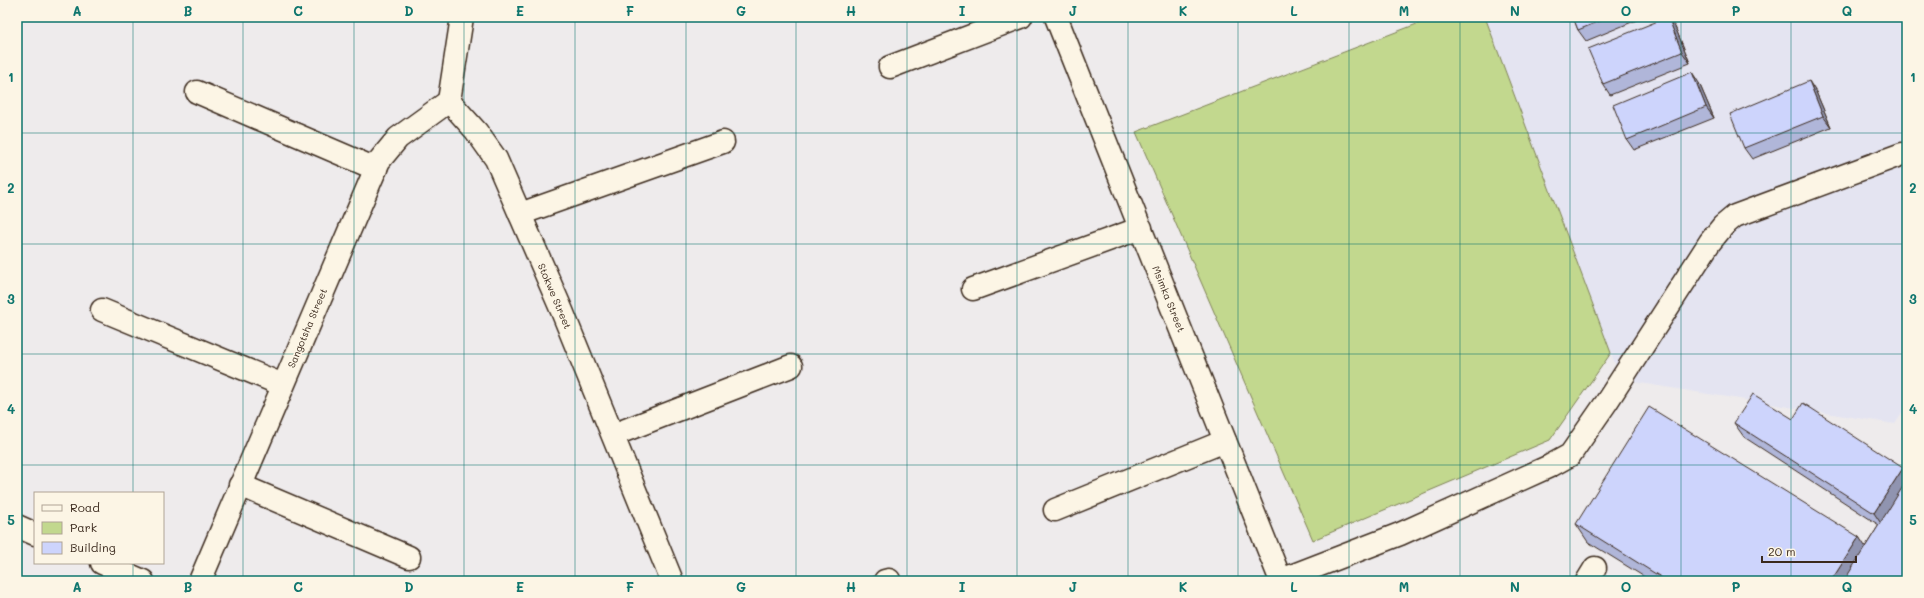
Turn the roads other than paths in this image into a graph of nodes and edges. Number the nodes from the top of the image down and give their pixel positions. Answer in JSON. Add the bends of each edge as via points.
{"nodes":[{"id":1,"x":462,"y":17,"type":"edge"},
{"id":2,"x":1021,"y":17,"type":"edge"},
{"id":3,"x":1056,"y":17,"type":"edge"},
{"id":4,"x":890,"y":67,"type":"dead end"},
{"id":5,"x":198,"y":92,"type":"dead end"},
{"id":6,"x":449,"y":101,"type":"junction"},
{"id":7,"x":723,"y":142,"type":"dead end"},
{"id":8,"x":1902,"y":154,"type":"dead end"},
{"id":9,"x":376,"y":169,"type":"junction"},
{"id":10,"x":520,"y":214,"type":"junction"},
{"id":11,"x":1141,"y":228,"type":"junction"},
{"id":12,"x":973,"y":289,"type":"dead end"},
{"id":13,"x":102,"y":310,"type":"dead end"},
{"id":14,"x":791,"y":366,"type":"dead end"},
{"id":15,"x":283,"y":385,"type":"junction"},
{"id":16,"x":613,"y":435,"type":"junction"},
{"id":17,"x":1225,"y":441,"type":"junction"},
{"id":18,"x":240,"y":485,"type":"junction"},
{"id":19,"x":1056,"y":510,"type":"dead end"},
{"id":20,"x":17,"y":526,"type":"edge"},
{"id":21,"x":34,"y":534,"type":"edge"},
{"id":22,"x":409,"y":557,"type":"dead end"},
{"id":23,"x":104,"y":564,"type":"edge"},
{"id":24,"x":1281,"y":580,"type":"edge"},
{"id":25,"x":143,"y":581,"type":"edge"},
{"id":26,"x":200,"y":581,"type":"edge"},
{"id":27,"x":672,"y":581,"type":"edge"}],
"edges":[{"from":1,"to":6,"type":"street"},
{"from":2,"to":4,"type":"street"},
{"from":3,"to":11,"type":"street","name":"Msimka Street"},
{"from":5,"to":9,"type":"street"},
{"from":6,"to":9,"type":"street","name":"Sangotsha Street","via":[[398,138],[379,161]]},
{"from":6,"to":10,"type":"street","name":"Stokwe Street","via":[[476,131],[496,159]]},
{"from":7,"to":10,"type":"street"},
{"from":8,"to":24,"type":"street","via":[[1735,216],[1723,226],[1570,455],[1400,534]]},
{"from":9,"to":15,"type":"street","name":"Sangotsha Street"},
{"from":10,"to":16,"type":"street","name":"Stokwe Street"},
{"from":11,"to":12,"type":"street"},
{"from":11,"to":17,"type":"street","name":"Msimka Street"},
{"from":13,"to":15,"type":"street"},
{"from":14,"to":16,"type":"street"},
{"from":15,"to":18,"type":"street","name":"Sangotsha Street"},
{"from":16,"to":27,"type":"street","name":"Stokwe Street"},
{"from":17,"to":19,"type":"street"},
{"from":17,"to":24,"type":"street","name":"Msimka Street"},
{"from":18,"to":22,"type":"street"},
{"from":18,"to":26,"type":"street","name":"Sangotsha Street"},
{"from":20,"to":21,"type":"street"},
{"from":23,"to":25,"type":"street"}]}
